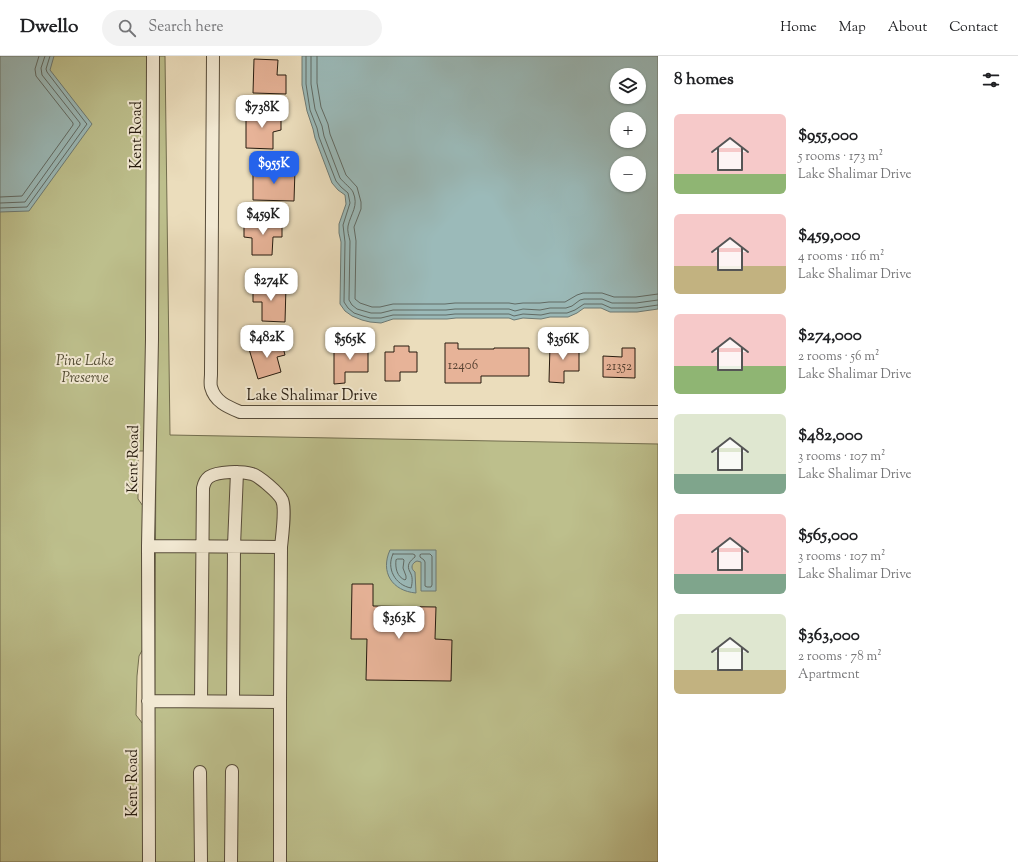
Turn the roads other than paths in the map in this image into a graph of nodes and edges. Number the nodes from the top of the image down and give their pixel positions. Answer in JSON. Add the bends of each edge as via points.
{"nodes":[{"id":1,"x":153,"y":56,"type":"edge"},
{"id":2,"x":213,"y":56,"type":"edge"},
{"id":3,"x":658,"y":412,"type":"edge"},
{"id":4,"x":237,"y":472,"type":"junction"},
{"id":5,"x":148,"y":546,"type":"junction"},
{"id":6,"x":203,"y":546,"type":"junction"},
{"id":7,"x":234,"y":546,"type":"junction"},
{"id":8,"x":281,"y":547,"type":"junction"},
{"id":9,"x":148,"y":701,"type":"junction"},
{"id":10,"x":201,"y":701,"type":"junction"},
{"id":11,"x":233,"y":701,"type":"junction"},
{"id":12,"x":280,"y":702,"type":"junction"},
{"id":13,"x":200,"y":772,"type":"dead end"},
{"id":14,"x":232,"y":772,"type":"dead end"},
{"id":15,"x":149,"y":862,"type":"edge"},
{"id":16,"x":201,"y":862,"type":"edge"},
{"id":17,"x":231,"y":862,"type":"edge"},
{"id":18,"x":280,"y":862,"type":"edge"}],
"edges":[{"from":1,"to":5,"type":"street","name":"Kent Road"},
{"from":2,"to":3,"type":"street","name":"Lake Shalimar Drive","via":[[210,374],[212,388],[218,400],[240,412]]},
{"from":4,"to":6,"type":"street","via":[[222,473],[205,481]]},
{"from":4,"to":7,"type":"street"},
{"from":4,"to":8,"type":"street","via":[[253,474],[279,495],[284,509]]},
{"from":5,"to":6,"type":"street"},
{"from":5,"to":9,"type":"street","name":"Kent Road"},
{"from":6,"to":7,"type":"street"},
{"from":6,"to":10,"type":"street"},
{"from":7,"to":8,"type":"street"},
{"from":7,"to":11,"type":"street"},
{"from":8,"to":12,"type":"street"},
{"from":9,"to":10,"type":"street"},
{"from":9,"to":15,"type":"street","name":"Kent Road"},
{"from":10,"to":11,"type":"street"},
{"from":11,"to":12,"type":"street"},
{"from":12,"to":18,"type":"street"},
{"from":13,"to":16,"type":"street"},
{"from":14,"to":17,"type":"street"}]}
